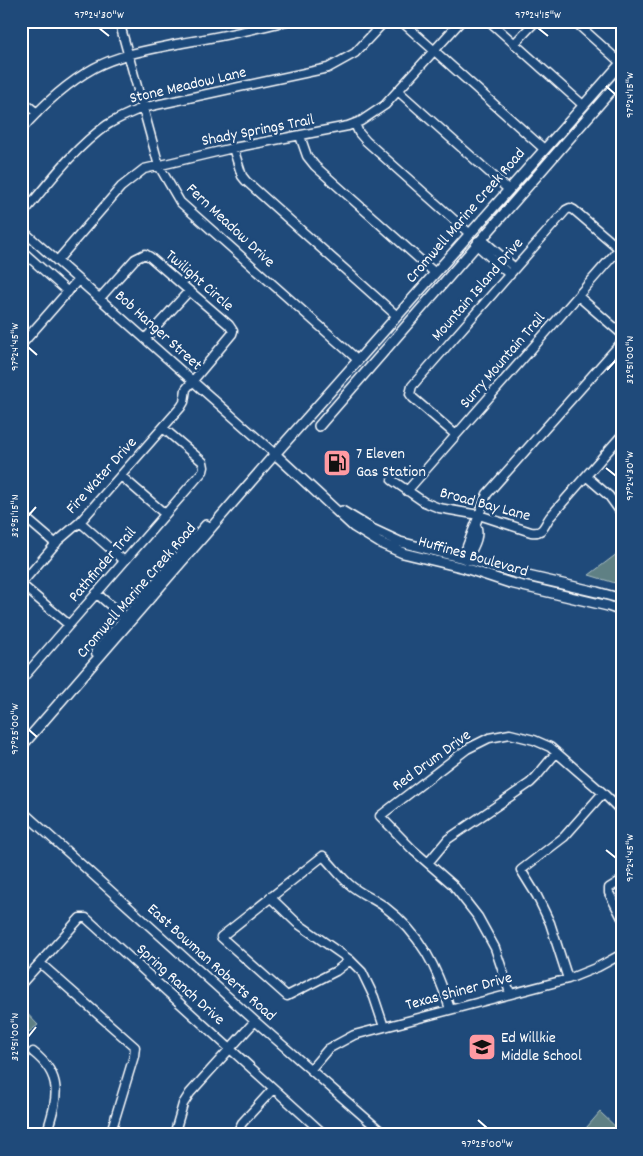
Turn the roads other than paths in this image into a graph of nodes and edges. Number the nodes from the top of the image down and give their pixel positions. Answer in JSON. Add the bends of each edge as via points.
{"nodes":[{"id":1,"x":119,"y":21,"type":"edge"},
{"id":2,"x":287,"y":21,"type":"edge"},
{"id":3,"x":385,"y":21,"type":"edge"},
{"id":4,"x":401,"y":21,"type":"edge"},
{"id":5,"x":461,"y":21,"type":"edge"},
{"id":6,"x":489,"y":21,"type":"edge"},
{"id":7,"x":536,"y":21,"type":"edge"},
{"id":8,"x":574,"y":21,"type":"edge"},
{"id":9,"x":514,"y":44,"type":"junction"},
{"id":10,"x":435,"y":50,"type":"junction"},
{"id":11,"x":127,"y":56,"type":"junction"},
{"id":12,"x":621,"y":62,"type":"edge"},
{"id":13,"x":622,"y":78,"type":"edge"},
{"id":14,"x":398,"y":90,"type":"junction"},
{"id":15,"x":21,"y":100,"type":"edge"},
{"id":16,"x":583,"y":105,"type":"junction"},
{"id":17,"x":142,"y":108,"type":"junction"},
{"id":18,"x":37,"y":112,"type":"junction"},
{"id":19,"x":592,"y":112,"type":"junction"},
{"id":20,"x":355,"y":124,"type":"junction"},
{"id":21,"x":21,"y":130,"type":"edge"},
{"id":22,"x":300,"y":136,"type":"junction"},
{"id":23,"x":232,"y":148,"type":"junction"},
{"id":24,"x":544,"y":149,"type":"junction"},
{"id":25,"x":159,"y":166,"type":"junction"},
{"id":26,"x":508,"y":190,"type":"junction"},
{"id":27,"x":21,"y":216,"type":"edge"},
{"id":28,"x":21,"y":229,"type":"edge"},
{"id":29,"x":470,"y":234,"type":"junction"},
{"id":30,"x":478,"y":242,"type":"junction"},
{"id":31,"x":21,"y":250,"type":"edge"},
{"id":32,"x":620,"y":250,"type":"edge"},
{"id":33,"x":57,"y":261,"type":"junction"},
{"id":34,"x":512,"y":272,"type":"junction"},
{"id":35,"x":435,"y":273,"type":"junction"},
{"id":36,"x":78,"y":280,"type":"junction"},
{"id":37,"x":189,"y":291,"type":"junction"},
{"id":38,"x":68,"y":292,"type":"junction"},
{"id":39,"x":578,"y":296,"type":"junction"},
{"id":40,"x":100,"y":298,"type":"junction"},
{"id":41,"x":397,"y":316,"type":"junction"},
{"id":42,"x":622,"y":334,"type":"edge"},
{"id":43,"x":145,"y":339,"type":"junction"},
{"id":44,"x":622,"y":342,"type":"edge"},
{"id":45,"x":21,"y":345,"type":"edge"},
{"id":46,"x":379,"y":355,"type":"junction"},
{"id":47,"x":358,"y":360,"type":"junction"},
{"id":48,"x":192,"y":381,"type":"junction"},
{"id":49,"x":333,"y":389,"type":"junction"},
{"id":50,"x":319,"y":426,"type":"dead end"},
{"id":51,"x":163,"y":428,"type":"junction"},
{"id":52,"x":456,"y":435,"type":"junction"},
{"id":53,"x":622,"y":435,"type":"edge"},
{"id":54,"x":275,"y":454,"type":"junction"},
{"id":55,"x":121,"y":476,"type":"junction"},
{"id":56,"x":586,"y":476,"type":"junction"},
{"id":57,"x":392,"y":480,"type":"dead end"},
{"id":58,"x":407,"y":491,"type":"junction"},
{"id":59,"x":329,"y":504,"type":"junction"},
{"id":60,"x":165,"y":514,"type":"junction"},
{"id":61,"x":622,"y":514,"type":"edge"},
{"id":62,"x":479,"y":516,"type":"junction"},
{"id":63,"x":24,"y":517,"type":"edge"},
{"id":64,"x":80,"y":522,"type":"junction"},
{"id":65,"x":21,"y":526,"type":"edge"},
{"id":66,"x":56,"y":544,"type":"junction"},
{"id":67,"x":467,"y":558,"type":"junction"},
{"id":68,"x":124,"y":561,"type":"junction"},
{"id":69,"x":464,"y":568,"type":"junction"},
{"id":70,"x":21,"y":584,"type":"edge"},
{"id":71,"x":96,"y":593,"type":"junction"},
{"id":72,"x":622,"y":599,"type":"edge"},
{"id":73,"x":622,"y":611,"type":"edge"},
{"id":74,"x":125,"y":618,"type":"junction"},
{"id":75,"x":69,"y":625,"type":"junction"},
{"id":76,"x":23,"y":675,"type":"edge"},
{"id":77,"x":21,"y":739,"type":"edge"},
{"id":78,"x":21,"y":747,"type":"edge"},
{"id":79,"x":556,"y":753,"type":"junction"},
{"id":80,"x":603,"y":793,"type":"junction"},
{"id":81,"x":21,"y":810,"type":"edge"},
{"id":82,"x":622,"y":812,"type":"edge"},
{"id":83,"x":428,"y":863,"type":"junction"},
{"id":84,"x":622,"y":880,"type":"edge"},
{"id":85,"x":270,"y":897,"type":"junction"},
{"id":86,"x":622,"y":918,"type":"edge"},
{"id":87,"x":622,"y":954,"type":"edge"},
{"id":88,"x":350,"y":960,"type":"junction"},
{"id":89,"x":40,"y":963,"type":"junction"},
{"id":90,"x":568,"y":979,"type":"junction"},
{"id":91,"x":21,"y":984,"type":"edge"},
{"id":92,"x":510,"y":993,"type":"junction"},
{"id":93,"x":450,"y":1009,"type":"junction"},
{"id":94,"x":255,"y":1021,"type":"junction"},
{"id":95,"x":384,"y":1027,"type":"junction"},
{"id":96,"x":230,"y":1049,"type":"junction"},
{"id":97,"x":33,"y":1052,"type":"dead end"},
{"id":98,"x":311,"y":1069,"type":"junction"},
{"id":99,"x":273,"y":1089,"type":"junction"},
{"id":100,"x":319,"y":1133,"type":"edge"},
{"id":101,"x":46,"y":1135,"type":"edge"},
{"id":102,"x":110,"y":1135,"type":"edge"},
{"id":103,"x":174,"y":1135,"type":"edge"},
{"id":104,"x":236,"y":1135,"type":"edge"},
{"id":105,"x":385,"y":1135,"type":"edge"}],
"edges":[{"from":1,"to":11,"type":"street","name":"Fern Meadow Drive"},
{"from":2,"to":11,"type":"street"},
{"from":3,"to":17,"type":"street","name":"Stone Meadow Lane","via":[[355,53],[328,68]]},
{"from":4,"to":10,"type":"street"},
{"from":5,"to":10,"type":"street","name":"Shady Springs Trail"},
{"from":6,"to":9,"type":"street"},
{"from":7,"to":9,"type":"street"},
{"from":8,"to":12,"type":"street"},
{"from":9,"to":16,"type":"street"},
{"from":10,"to":14,"type":"street","name":"Shady Springs Trail"},
{"from":10,"to":24,"type":"street"},
{"from":11,"to":17,"type":"street","name":"Fern Meadow Drive"},
{"from":11,"to":18,"type":"street","via":[[95,68],[72,82]]},
{"from":12,"to":16,"type":"main road","name":"Cromwell Marine Creek Road"},
{"from":13,"to":19,"type":"main road","name":"Cromwell Marine Creek Road"},
{"from":14,"to":20,"type":"street","name":"Shady Springs Trail","via":[[374,114]]},
{"from":14,"to":26,"type":"street"},
{"from":15,"to":18,"type":"street"},
{"from":16,"to":19,"type":"main road"},
{"from":16,"to":24,"type":"main road","name":"Cromwell Marine Creek Road"},
{"from":17,"to":25,"type":"street","name":"Fern Meadow Drive"},
{"from":17,"to":27,"type":"street","name":"Stone Meadow Lane","via":[[107,125],[87,141]]},
{"from":18,"to":21,"type":"street"},
{"from":19,"to":30,"type":"main road","name":"Cromwell Marine Creek Road"},
{"from":20,"to":22,"type":"street","name":"Shady Springs Trail"},
{"from":20,"to":29,"type":"street","via":[[366,141]]},
{"from":22,"to":23,"type":"street","name":"Shady Springs Trail"},
{"from":22,"to":35,"type":"street","via":[[315,166]]},
{"from":23,"to":25,"type":"street","name":"Shady Springs Trail"},
{"from":23,"to":41,"type":"street","via":[[246,181]]},
{"from":24,"to":26,"type":"main road","name":"Cromwell Marine Creek Road"},
{"from":25,"to":33,"type":"street","name":"Shady Springs Trail","via":[[144,169],[121,187]]},
{"from":25,"to":47,"type":"street","name":"Fern Meadow Drive","via":[[180,202]]},
{"from":26,"to":29,"type":"main road","name":"Cromwell Marine Creek Road"},
{"from":28,"to":33,"type":"street","name":"Bob Hanger Street"},
{"from":29,"to":30,"type":"main road"},
{"from":29,"to":35,"type":"main road","name":"Cromwell Marine Creek Road"},
{"from":30,"to":34,"type":"street","via":[[486,242]]},
{"from":30,"to":46,"type":"main road","name":"Cromwell Marine Creek Road"},
{"from":31,"to":38,"type":"street"},
{"from":32,"to":34,"type":"street","name":"Mountain Island Drive","via":[[570,208]]},
{"from":32,"to":39,"type":"street","name":"Surry Mountain Trail"},
{"from":33,"to":36,"type":"street","name":"Bob Hanger Street"},
{"from":34,"to":52,"type":"street","name":"Mountain Island Drive","via":[[410,390],[413,398]]},
{"from":35,"to":41,"type":"main road","name":"Cromwell Marine Creek Road"},
{"from":36,"to":38,"type":"street"},
{"from":36,"to":40,"type":"street","name":"Bob Hanger Street"},
{"from":37,"to":40,"type":"street","name":"Twilight Circle","via":[[145,254],[135,259]]},
{"from":37,"to":43,"type":"street"},
{"from":37,"to":48,"type":"street","name":"Twilight Circle","via":[[233,330]]},
{"from":38,"to":45,"type":"street"},
{"from":39,"to":42,"type":"street"},
{"from":39,"to":52,"type":"street","name":"Surry Mountain Trail"},
{"from":40,"to":43,"type":"street","name":"Bob Hanger Street"},
{"from":41,"to":47,"type":"main road","name":"Cromwell Marine Creek Road"},
{"from":43,"to":48,"type":"street","name":"Bob Hanger Street"},
{"from":44,"to":62,"type":"street","via":[[487,494]]},
{"from":46,"to":49,"type":"main road","name":"Cromwell Marine Creek Road"},
{"from":46,"to":50,"type":"main road","name":"Cromwell Marine Creek Road"},
{"from":47,"to":49,"type":"main road","name":"Cromwell Marine Creek Road"},
{"from":48,"to":51,"type":"street","name":"Fire Water Drive","via":[[185,391],[183,405]]},
{"from":48,"to":54,"type":"street","name":"Bob Hanger Street"},
{"from":49,"to":54,"type":"main road","name":"Cromwell Marine Creek Road"},
{"from":51,"to":55,"type":"street","name":"Fire Water Drive"},
{"from":51,"to":60,"type":"street","name":"Pathfinder Trail","via":[[204,467]]},
{"from":52,"to":58,"type":"street","name":"Surry Mountain Trail"},
{"from":53,"to":56,"type":"street","name":"Broad Bay Lane"},
{"from":54,"to":59,"type":"main road","name":"Huffines Boulevard"},
{"from":54,"to":74,"type":"main road","name":"Cromwell Marine Creek Road","via":[[256,468]]},
{"from":54,"to":78,"type":"main road","name":"Cromwell Marine Creek Road"},
{"from":55,"to":60,"type":"street"},
{"from":55,"to":64,"type":"street","name":"Fire Water Drive"},
{"from":56,"to":61,"type":"street","via":[[609,496]]},
{"from":56,"to":62,"type":"street","name":"Broad Bay Lane","via":[[539,532]]},
{"from":57,"to":58,"type":"street","name":"Broad Bay Lane"},
{"from":58,"to":62,"type":"street","name":"Broad Bay Lane","via":[[440,508]]},
{"from":59,"to":67,"type":"main road","name":"Huffines Boulevard","via":[[400,542]]},
{"from":59,"to":69,"type":"main road","name":"Huffines Boulevard","via":[[354,527],[380,543],[403,553]]},
{"from":60,"to":68,"type":"street","name":"Pathfinder Trail"},
{"from":62,"to":67,"type":"street","via":[[471,531]]},
{"from":63,"to":65,"type":"street"},
{"from":63,"to":66,"type":"street"},
{"from":64,"to":66,"type":"street","name":"Fire Water Drive"},
{"from":64,"to":68,"type":"street"},
{"from":66,"to":70,"type":"street","name":"Fire Water Drive"},
{"from":67,"to":69,"type":"street"},
{"from":67,"to":72,"type":"main road","name":"Huffines Boulevard"},
{"from":68,"to":71,"type":"street","name":"Pathfinder Trail"},
{"from":69,"to":73,"type":"main road","name":"Huffines Boulevard"},
{"from":70,"to":75,"type":"street"},
{"from":71,"to":74,"type":"street"},
{"from":71,"to":75,"type":"street","name":"Pathfinder Trail"},
{"from":74,"to":77,"type":"main road","name":"Cromwell Marine Creek Road"},
{"from":75,"to":76,"type":"street","name":"Pathfinder Trail"},
{"from":79,"to":80,"type":"street","name":"Red Drum Drive"},
{"from":79,"to":83,"type":"street","via":[[536,778],[448,839]]},
{"from":79,"to":83,"type":"street","name":"Red Drum Drive","via":[[534,740],[510,734],[489,738],[468,749],[380,816]]},
{"from":80,"to":82,"type":"street","name":"Red Drum Drive"},
{"from":80,"to":90,"type":"street","via":[[564,837],[521,870],[550,923]]},
{"from":81,"to":94,"type":"street","name":"East Bowman Roberts Road"},
{"from":83,"to":92,"type":"street","via":[[453,885],[478,917],[494,948]]},
{"from":84,"to":86,"type":"street","via":[[609,888],[609,893]]},
{"from":85,"to":88,"type":"street","via":[[297,923]]},
{"from":85,"to":88,"type":"street","via":[[220,937],[287,996],[336,971]]},
{"from":85,"to":93,"type":"street","via":[[323,856],[348,883],[385,907],[408,928],[428,953]]},
{"from":87,"to":90,"type":"street","name":"Texas Shiner Drive"},
{"from":88,"to":95,"type":"street","via":[[362,972]]},
{"from":89,"to":91,"type":"street","name":"Spring Ranch Drive"},
{"from":89,"to":96,"type":"street","name":"Spring Ranch Drive","via":[[80,918],[86,918]]},
{"from":89,"to":102,"type":"street","via":[[135,1047]]},
{"from":90,"to":92,"type":"street","name":"Texas Shiner Drive"},
{"from":92,"to":93,"type":"street","name":"Texas Shiner Drive"},
{"from":93,"to":95,"type":"street","name":"Texas Shiner Drive"},
{"from":94,"to":96,"type":"street"},
{"from":94,"to":98,"type":"street","name":"East Bowman Roberts Road"},
{"from":95,"to":98,"type":"street","name":"Texas Shiner Drive","via":[[354,1035],[328,1049]]},
{"from":96,"to":99,"type":"street","name":"Spring Ranch Drive"},
{"from":96,"to":103,"type":"street","via":[[190,1093],[183,1104]]},
{"from":97,"to":101,"type":"street","via":[[54,1076],[57,1098]]},
{"from":98,"to":105,"type":"street","name":"East Bowman Roberts Road"},
{"from":99,"to":100,"type":"street","name":"Spring Ranch Drive"},
{"from":99,"to":104,"type":"street","via":[[242,1123]]}]}
